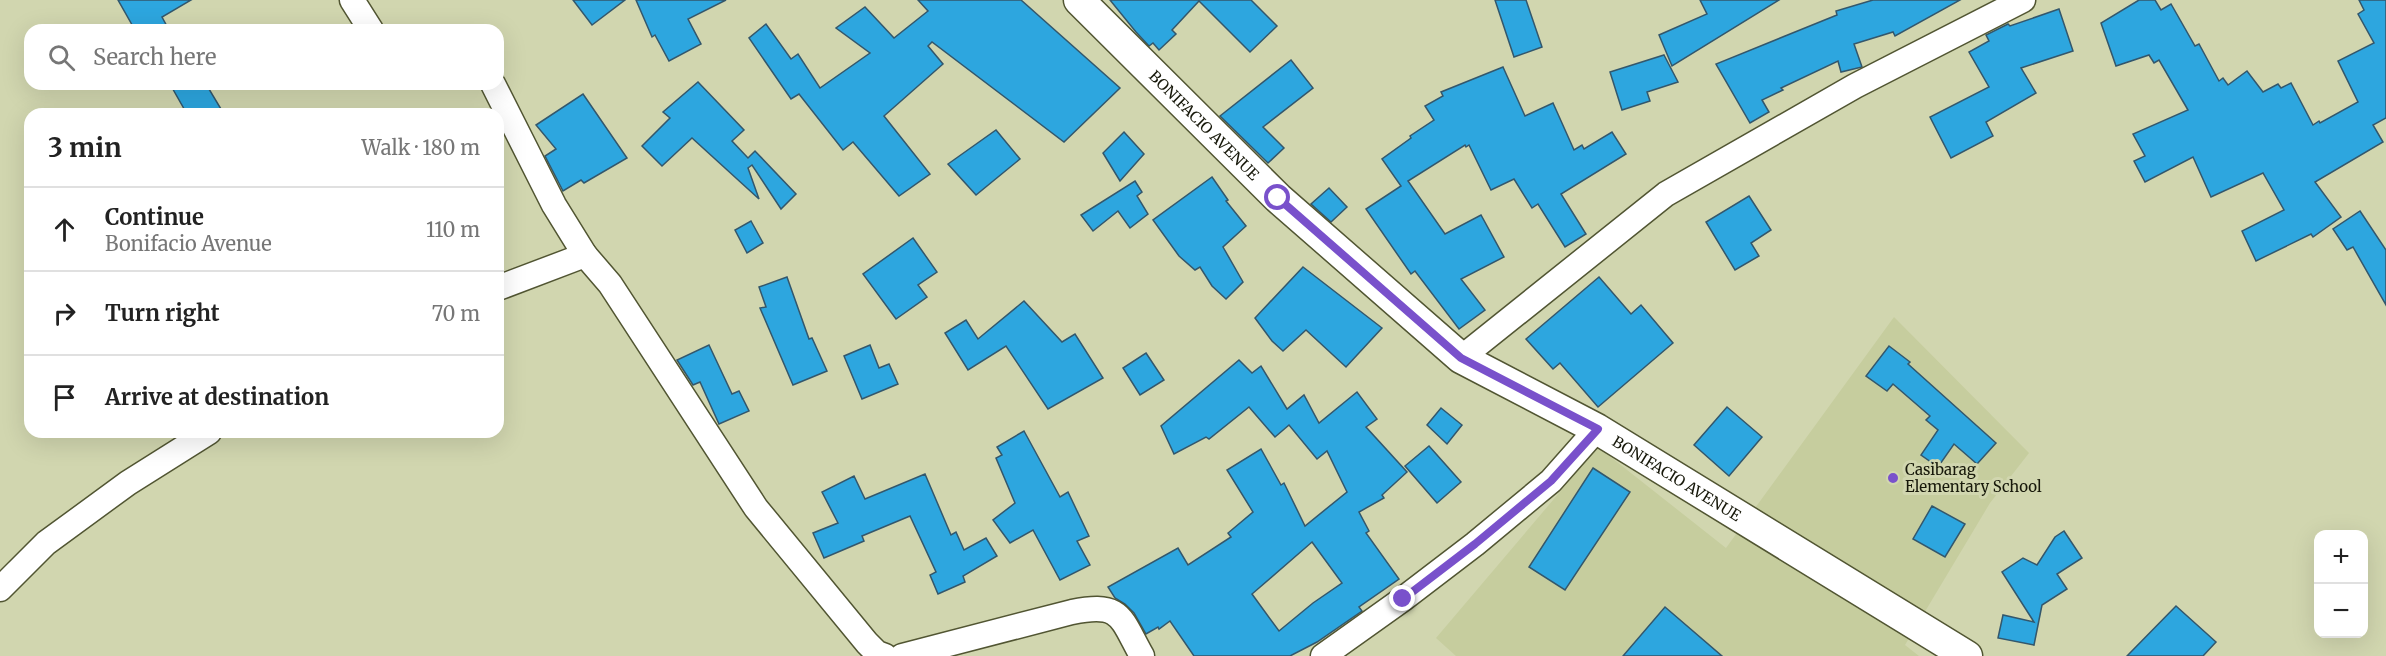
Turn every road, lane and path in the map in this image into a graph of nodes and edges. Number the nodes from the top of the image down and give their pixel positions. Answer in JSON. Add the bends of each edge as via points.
{"nodes":[{"id":1,"x":352,"y":0,"type":"edge"},
{"id":2,"x":1079,"y":0,"type":"edge"},
{"id":3,"x":2023,"y":0,"type":"edge"},
{"id":4,"x":367,"y":24,"type":"edge"},
{"id":5,"x":496,"y":90,"type":"edge"},
{"id":6,"x":585,"y":255,"type":"junction"},
{"id":7,"x":504,"y":286,"type":"edge"},
{"id":8,"x":1461,"y":358,"type":"junction"},
{"id":9,"x":1598,"y":429,"type":"junction"},
{"id":10,"x":199,"y":438,"type":"edge"},
{"id":11,"x":0,"y":589,"type":"edge"},
{"id":12,"x":885,"y":656,"type":"edge"},
{"id":13,"x":902,"y":656,"type":"edge"},
{"id":14,"x":1142,"y":656,"type":"edge"},
{"id":15,"x":1323,"y":656,"type":"edge"},
{"id":16,"x":1967,"y":656,"type":"edge"}],
"edges":[{"from":1,"to":4,"type":"street"},
{"from":2,"to":8,"type":"street","name":"BONIFACIO AVENUE","via":[[1278,198]]},
{"from":3,"to":8,"type":"street","via":[[1855,86],[1666,194]]},
{"from":5,"to":6,"type":"street","via":[[554,205]]},
{"from":6,"to":7,"type":"street"},
{"from":6,"to":12,"type":"street","via":[[610,284],[756,508],[867,643]]},
{"from":8,"to":9,"type":"street","name":"BONIFACIO AVENUE"},
{"from":9,"to":15,"type":"street","via":[[1551,481],[1475,544]]},
{"from":9,"to":16,"type":"street","name":"BONIFACIO AVENUE"},
{"from":10,"to":11,"type":"street","via":[[128,483],[46,543]]},
{"from":13,"to":14,"type":"street","via":[[1090,608],[1106,608],[1120,616]]}]}
